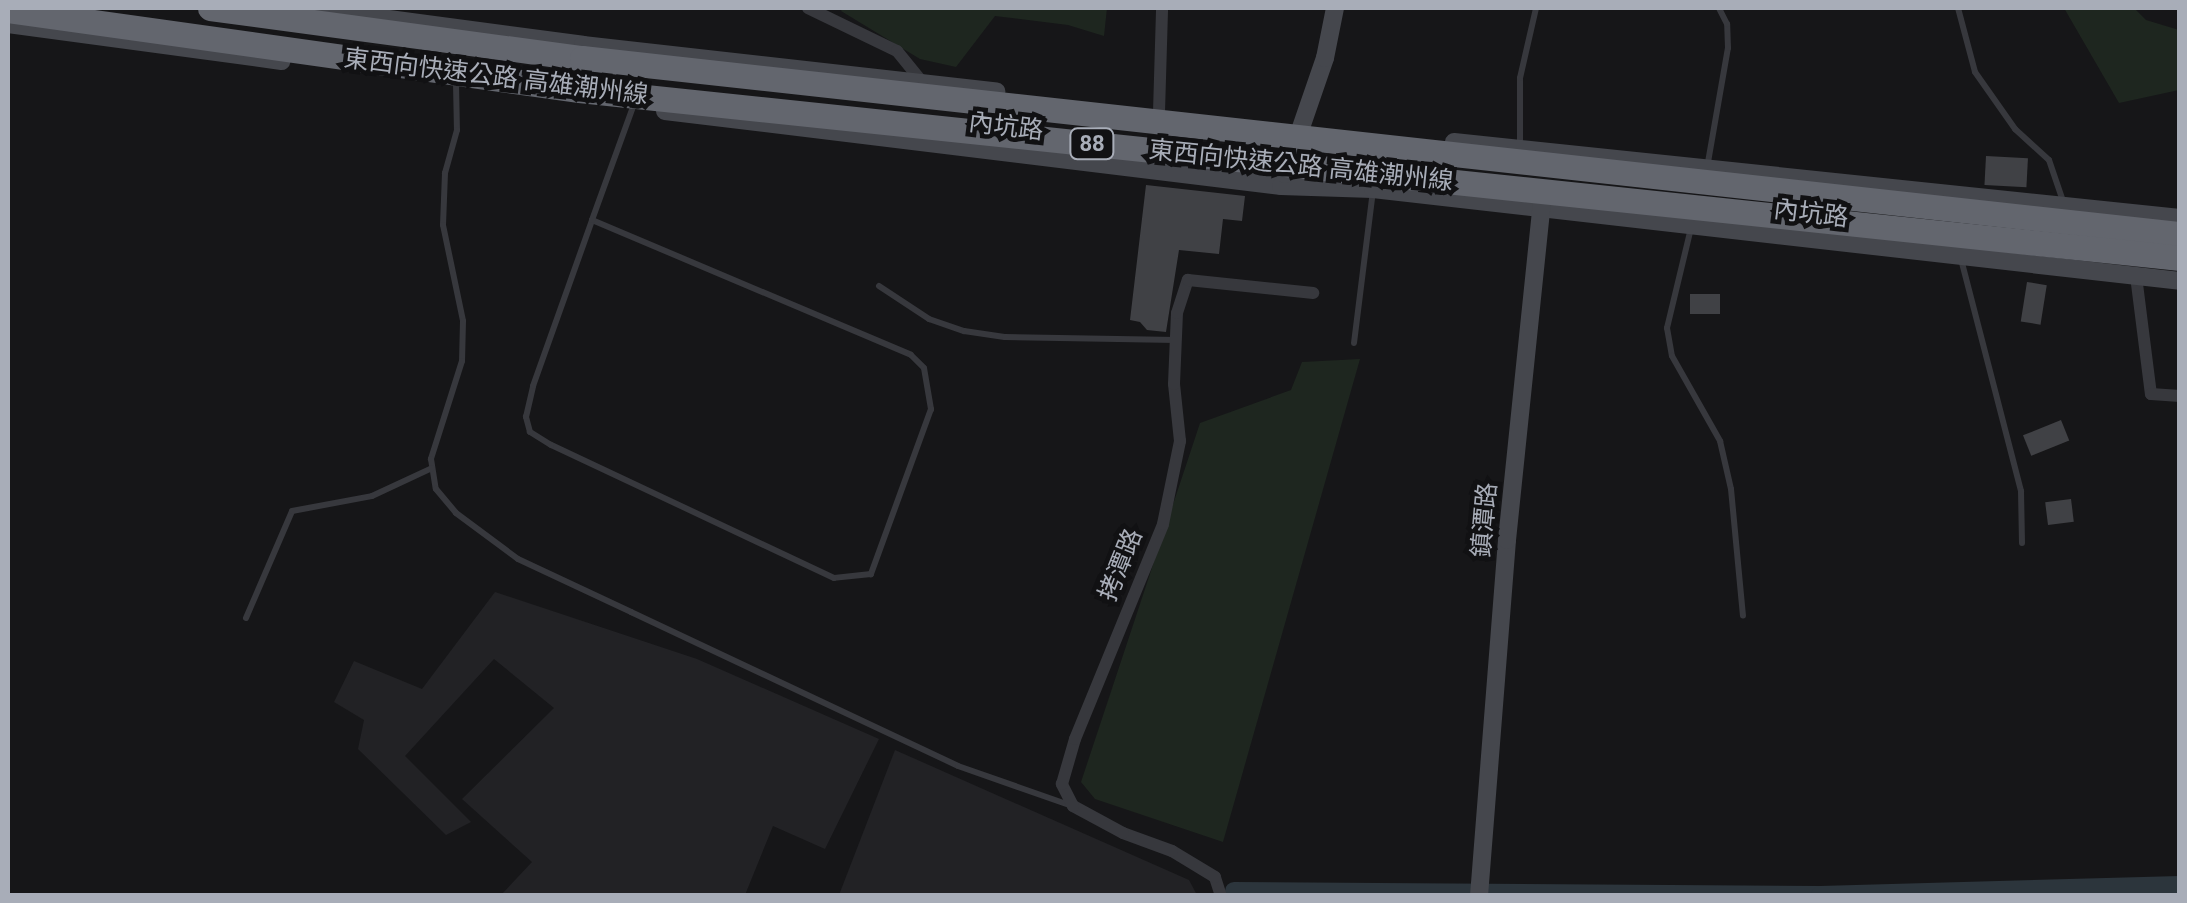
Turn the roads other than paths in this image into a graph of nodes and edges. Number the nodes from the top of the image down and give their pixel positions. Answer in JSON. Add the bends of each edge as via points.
{"nodes":[{"id":1,"x":210,"y":8,"type":"edge"},
{"id":2,"x":307,"y":8,"type":"edge"},
{"id":3,"x":808,"y":8,"type":"edge"},
{"id":4,"x":1162,"y":8,"type":"edge"},
{"id":5,"x":1335,"y":8,"type":"edge"},
{"id":6,"x":1536,"y":8,"type":"edge"},
{"id":7,"x":1720,"y":8,"type":"edge"},
{"id":8,"x":1958,"y":8,"type":"edge"},
{"id":9,"x":8,"y":10,"type":"edge"},
{"id":10,"x":8,"y":24,"type":"edge"},
{"id":11,"x":922,"y":82,"type":"junction"},
{"id":12,"x":456,"y":84,"type":"junction"},
{"id":13,"x":633,"y":107,"type":"junction"},
{"id":14,"x":1160,"y":112,"type":"junction"},
{"id":15,"x":1302,"y":130,"type":"junction"},
{"id":16,"x":1520,"y":148,"type":"junction"},
{"id":17,"x":1548,"y":151,"type":"junction"},
{"id":18,"x":1708,"y":168,"type":"junction"},
{"id":19,"x":1281,"y":186,"type":"junction"},
{"id":20,"x":1702,"y":187,"type":"dead end"},
{"id":21,"x":1373,"y":190,"type":"junction"},
{"id":22,"x":2064,"y":205,"type":"junction"},
{"id":23,"x":1698,"y":206,"type":"dead end"},
{"id":24,"x":1541,"y":209,"type":"junction"},
{"id":25,"x":2180,"y":210,"type":"edge"},
{"id":26,"x":2142,"y":214,"type":"junction"},
{"id":27,"x":2180,"y":218,"type":"edge"},
{"id":28,"x":592,"y":220,"type":"junction"},
{"id":29,"x":1692,"y":225,"type":"junction"},
{"id":30,"x":2180,"y":234,"type":"edge"},
{"id":31,"x":1961,"y":258,"type":"junction"},
{"id":32,"x":2180,"y":258,"type":"edge"},
{"id":33,"x":2136,"y":276,"type":"junction"},
{"id":34,"x":2180,"y":281,"type":"edge"},
{"id":35,"x":879,"y":286,"type":"dead end"},
{"id":36,"x":1312,"y":293,"type":"dead end"},
{"id":37,"x":1176,"y":340,"type":"junction"},
{"id":38,"x":1354,"y":343,"type":"dead end"},
{"id":39,"x":2180,"y":396,"type":"edge"},
{"id":40,"x":432,"y":468,"type":"junction"},
{"id":41,"x":2022,"y":542,"type":"dead end"},
{"id":42,"x":1742,"y":614,"type":"dead end"},
{"id":43,"x":246,"y":618,"type":"dead end"},
{"id":44,"x":1073,"y":806,"type":"junction"},
{"id":45,"x":1221,"y":896,"type":"edge"},
{"id":46,"x":1478,"y":896,"type":"edge"}],
"edges":[{"from":1,"to":30,"type":"highway","name":"東西向快速公路 高雄潮州線","number":"88","bridge":true,"via":[[582,58]]},
{"from":2,"to":11,"type":"main road","name":"內坑路"},
{"from":3,"to":11,"type":"street","via":[[897,51]]},
{"from":4,"to":14,"type":"street"},
{"from":5,"to":15,"type":"main road"},
{"from":6,"to":16,"type":"lane","via":[[1520,78]]},
{"from":7,"to":18,"type":"lane","via":[[1728,48]]},
{"from":8,"to":22,"type":"lane","via":[[1975,72],[2015,129],[2049,160]]},
{"from":9,"to":32,"type":"highway","name":"東西向快速公路 高雄潮州線","number":"88","bridge":true,"via":[[578,90]]},
{"from":10,"to":12,"type":"main road","name":"內坑路"},
{"from":11,"to":14,"type":"main road","name":"內坑路"},
{"from":12,"to":13,"type":"main road","name":"內坑路"},
{"from":12,"to":40,"type":"lane","via":[[457,130],[445,174],[443,225],[463,320],[462,361]]},
{"from":13,"to":19,"type":"main road","name":"內坑路"},
{"from":13,"to":28,"type":"lane"},
{"from":14,"to":15,"type":"main road","name":"內坑路"},
{"from":15,"to":16,"type":"main road","name":"內坑路"},
{"from":15,"to":19,"type":"main road"},
{"from":16,"to":17,"type":"main road","name":"內坑路"},
{"from":17,"to":18,"type":"main road","name":"內坑路"},
{"from":17,"to":24,"type":"main road","name":"鎮潭路"},
{"from":18,"to":20,"type":"lane"},
{"from":18,"to":22,"type":"main road","name":"內坑路"},
{"from":19,"to":21,"type":"main road","name":"內坑路"},
{"from":21,"to":24,"type":"main road","name":"內坑路"},
{"from":21,"to":38,"type":"lane"},
{"from":22,"to":26,"type":"main road","name":"內坑路"},
{"from":23,"to":29,"type":"lane"},
{"from":24,"to":29,"type":"main road","name":"內坑路"},
{"from":24,"to":46,"type":"main road","name":"鎮潭路"},
{"from":25,"to":26,"type":"main road","name":"內坑路"},
{"from":26,"to":27,"type":"main road","name":"內坑路"},
{"from":28,"to":28,"type":"lane","via":[[532,386],[530,432],[834,578],[870,574],[931,408],[924,368],[911,355]]},
{"from":29,"to":31,"type":"main road","name":"內坑路"},
{"from":29,"to":42,"type":"lane","via":[[1667,328],[1672,356],[1720,441]]},
{"from":31,"to":33,"type":"main road","name":"內坑路"},
{"from":31,"to":41,"type":"lane","via":[[2021,491]]},
{"from":33,"to":34,"type":"main road","name":"內坑路"},
{"from":33,"to":39,"type":"street","via":[[2151,394]]},
{"from":35,"to":37,"type":"lane","via":[[929,319],[964,331]]},
{"from":36,"to":37,"type":"street","name":"拷潭路","via":[[1188,280]]},
{"from":37,"to":44,"type":"street","name":"拷潭路","via":[[1176,470],[1163,524],[1074,738],[1062,784]]},
{"from":40,"to":43,"type":"lane","via":[[372,496],[292,511]]},
{"from":40,"to":44,"type":"lane","via":[[436,490],[456,513],[518,558],[958,766]]},
{"from":44,"to":45,"type":"street","via":[[1172,850],[1214,877]]}]}
